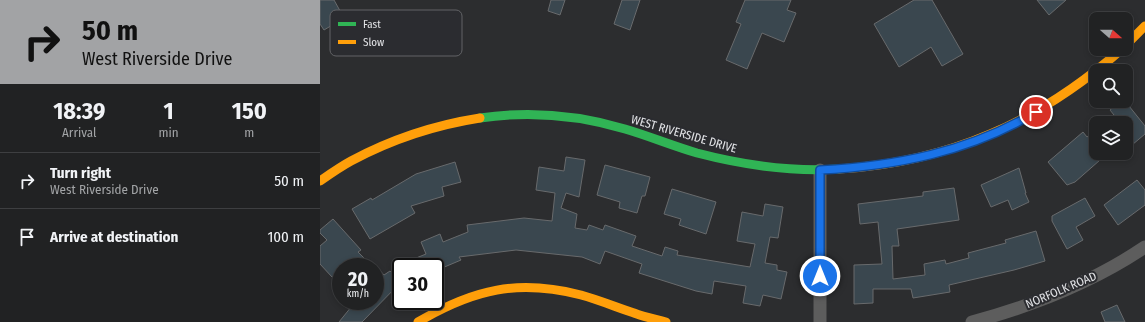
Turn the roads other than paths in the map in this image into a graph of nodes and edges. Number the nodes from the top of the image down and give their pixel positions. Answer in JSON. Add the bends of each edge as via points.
{"nodes":[{"id":1,"x":1145,"y":26,"type":"edge"},
{"id":2,"x":1133,"y":38,"type":"edge"},
{"id":3,"x":1114,"y":56,"type":"edge"},
{"id":4,"x":820,"y":170,"type":"junction"},
{"id":5,"x":320,"y":181,"type":"edge"},
{"id":6,"x":1145,"y":247,"type":"edge"},
{"id":7,"x":979,"y":321,"type":"edge"},
{"id":8,"x":418,"y":322,"type":"edge"},
{"id":9,"x":666,"y":322,"type":"edge"},
{"id":10,"x":820,"y":322,"type":"edge"}],
"edges":[{"from":1,"to":2,"type":"street"},
{"from":3,"to":4,"type":"street","name":"WEST RIVERSIDE DRIVE","via":[[1063,96],[1026,118],[958,147],[888,164]]},
{"from":4,"to":5,"type":"street","name":"WEST RIVERSIDE DRIVE","via":[[761,166],[732,161],[598,122],[559,116],[520,115],[480,118],[430,128],[368,152]]},
{"from":4,"to":10,"type":"street"},
{"from":6,"to":7,"type":"street","name":"NORFOLK ROAD","via":[[1058,293]]},
{"from":8,"to":9,"type":"street","via":[[436,310],[483,292],[533,287],[558,289],[582,295]]}]}
